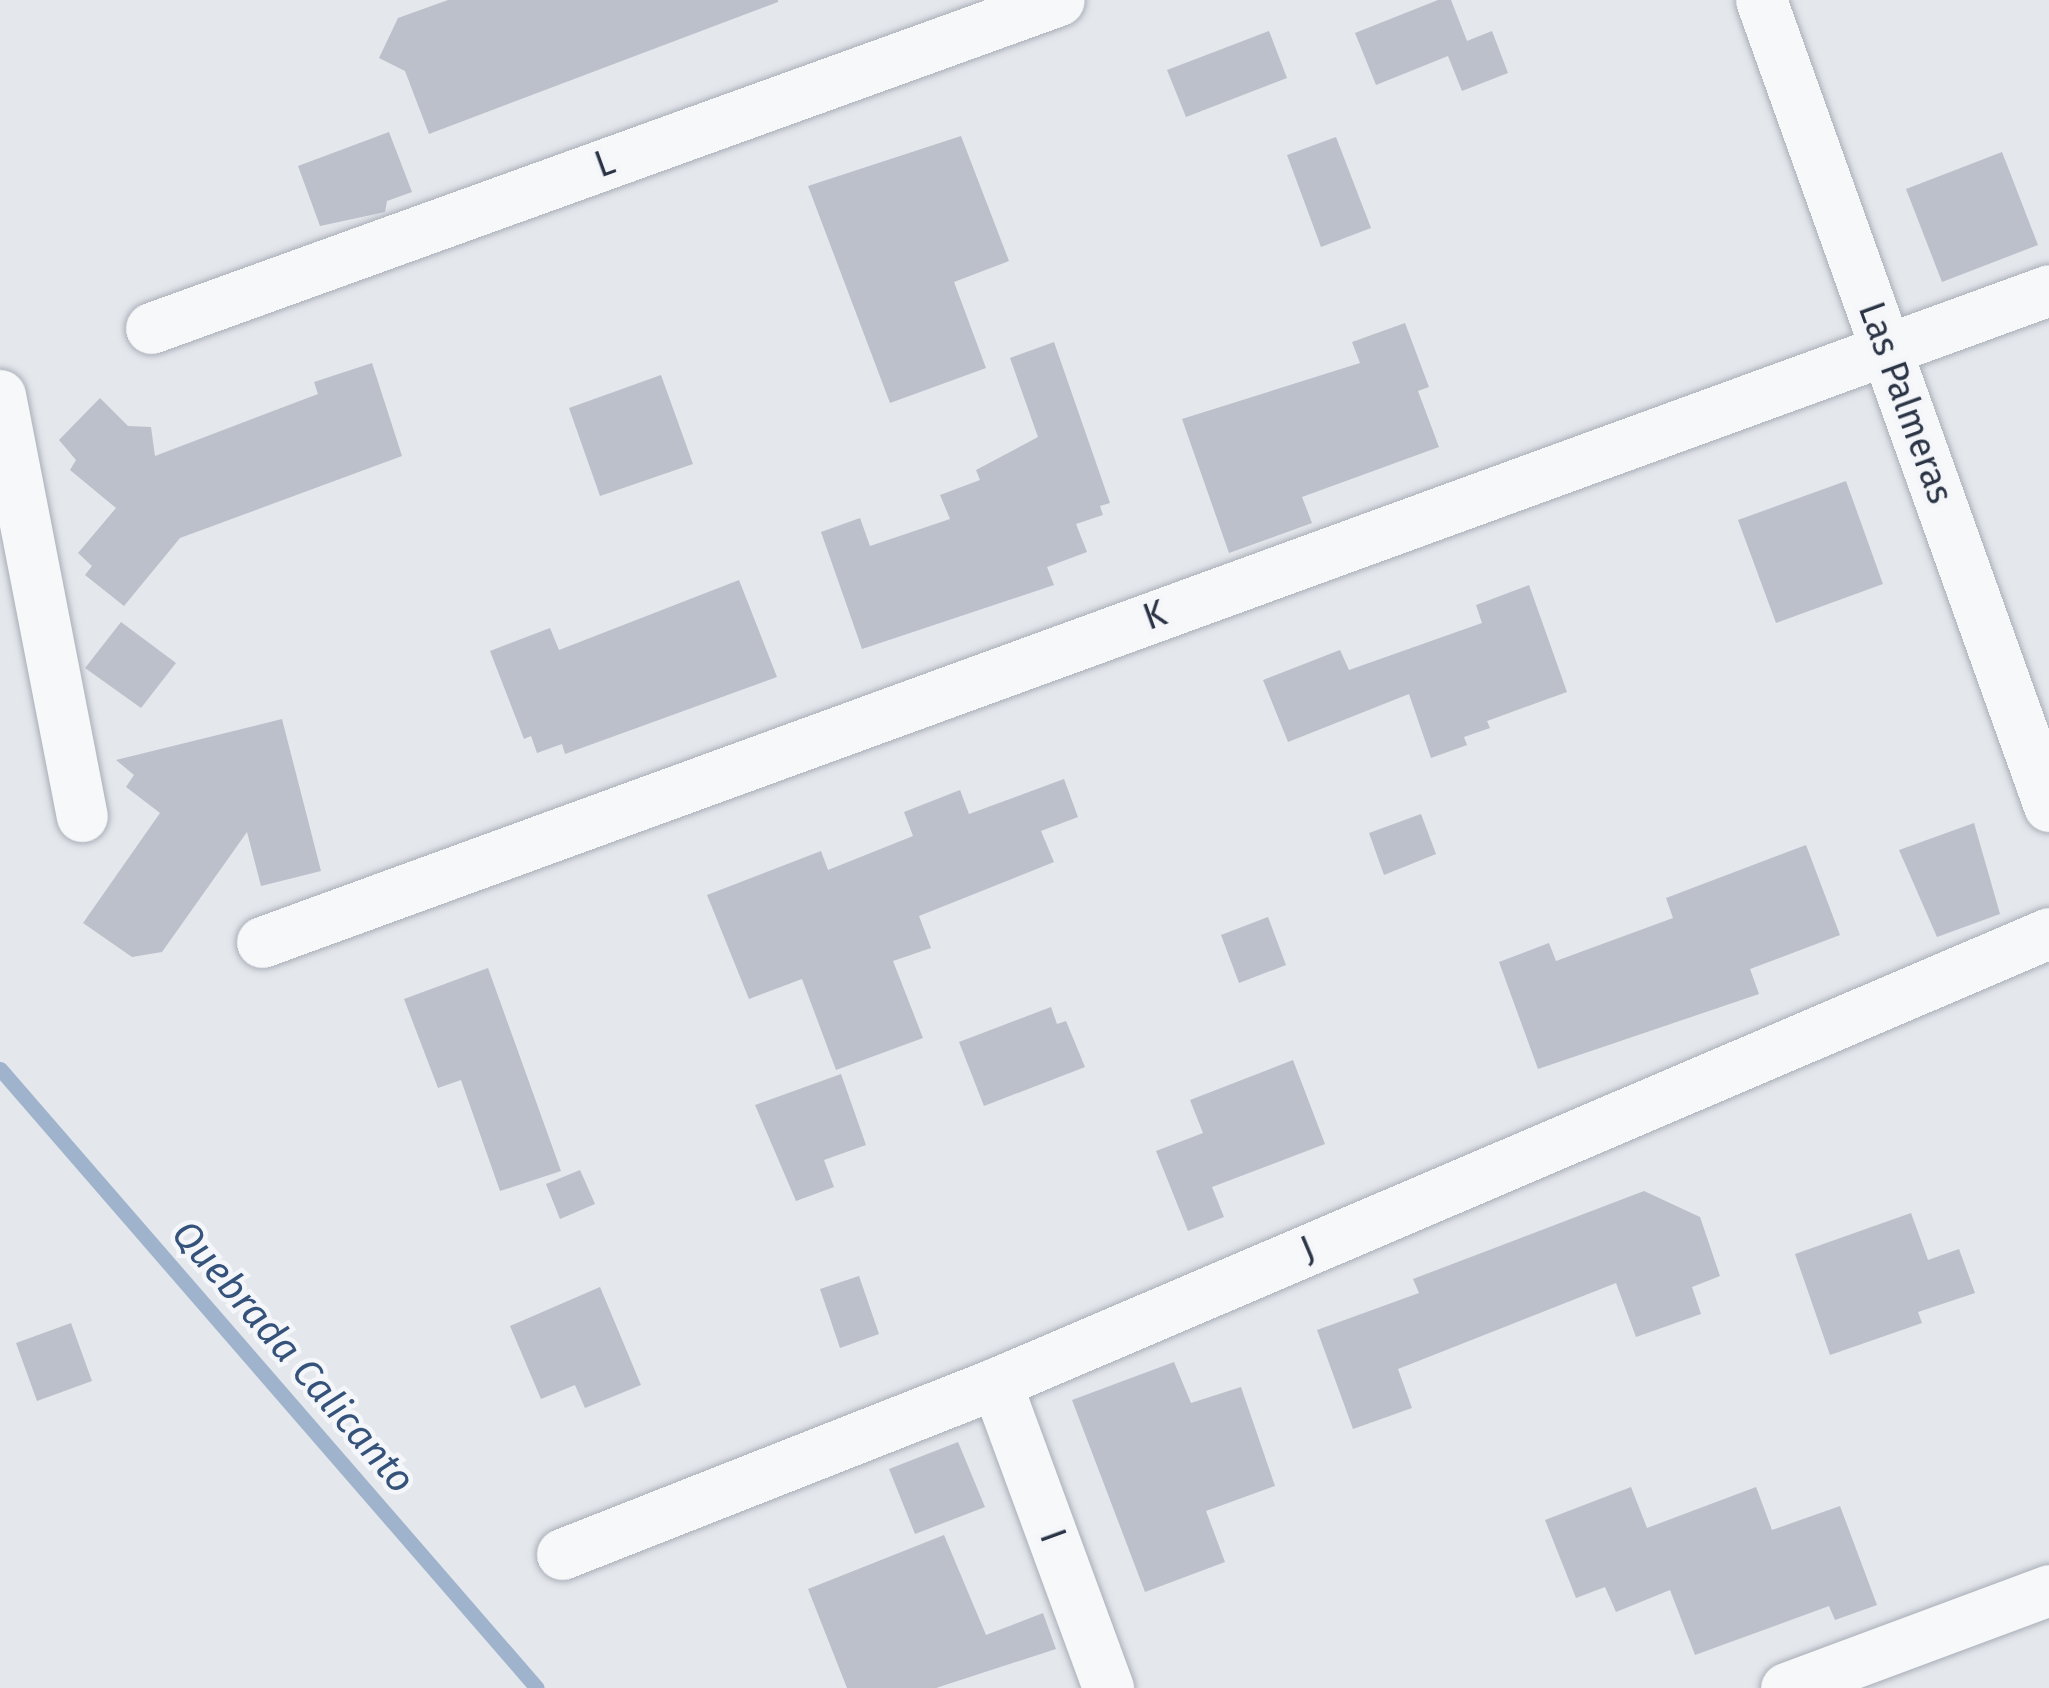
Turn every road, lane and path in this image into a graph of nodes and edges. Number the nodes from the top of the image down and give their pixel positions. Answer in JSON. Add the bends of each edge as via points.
{"nodes":[{"id":1,"x":1059,"y":0,"type":"edge"},
{"id":2,"x":1761,"y":0,"type":"edge"},
{"id":3,"x":2049,"y":290,"type":"edge"},
{"id":4,"x":151,"y":328,"type":"dead end"},
{"id":5,"x":1886,"y":349,"type":"junction"},
{"id":6,"x":0,"y":395,"type":"edge"},
{"id":7,"x":2049,"y":806,"type":"edge"},
{"id":8,"x":82,"y":816,"type":"dead end"},
{"id":9,"x":2049,"y":933,"type":"edge"},
{"id":10,"x":262,"y":942,"type":"dead end"},
{"id":11,"x":997,"y":1383,"type":"junction"},
{"id":12,"x":562,"y":1554,"type":"dead end"},
{"id":13,"x":2049,"y":1591,"type":"edge"},
{"id":14,"x":1108,"y":1688,"type":"edge"},
{"id":15,"x":1786,"y":1688,"type":"edge"}],
"edges":[{"from":1,"to":4,"type":"street","name":"L"},
{"from":2,"to":5,"type":"street","name":"Las Palmeras"},
{"from":3,"to":5,"type":"street","name":"K"},
{"from":5,"to":7,"type":"street","name":"Las Palmeras"},
{"from":5,"to":10,"type":"street","name":"K"},
{"from":6,"to":8,"type":"street"},
{"from":9,"to":11,"type":"street","name":"J"},
{"from":11,"to":12,"type":"street","name":"J"},
{"from":11,"to":14,"type":"street","name":"I"},
{"from":13,"to":15,"type":"street"}]}
